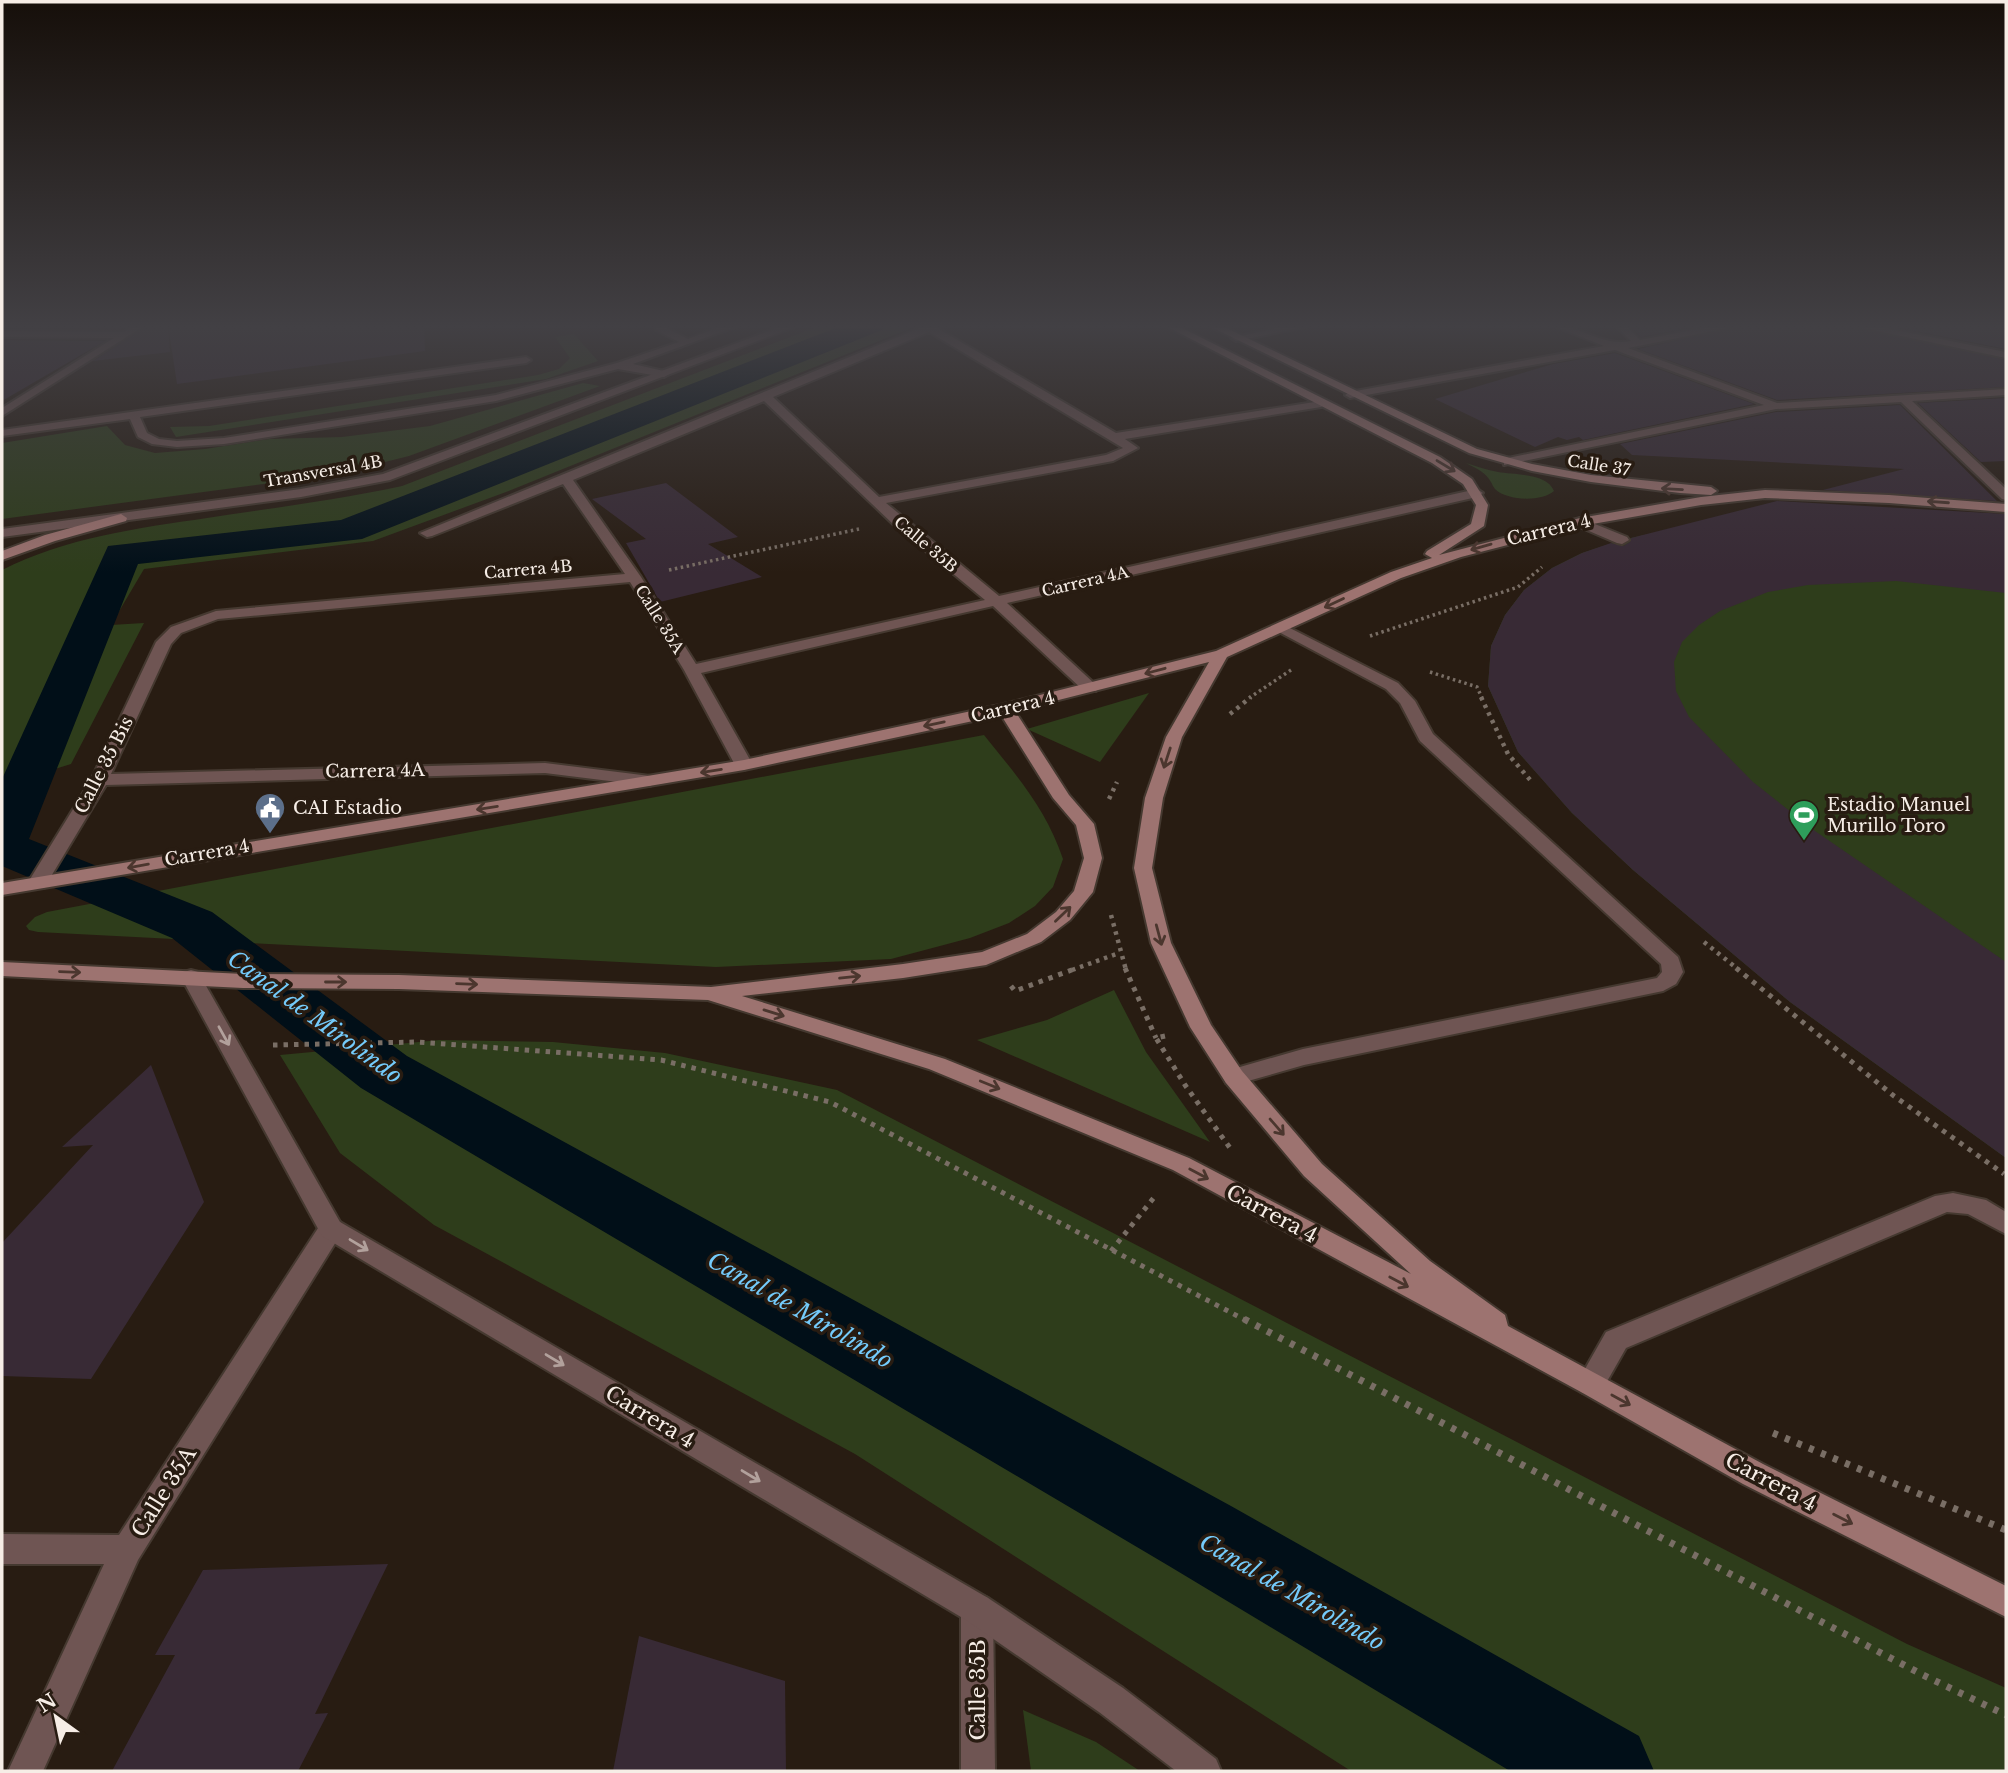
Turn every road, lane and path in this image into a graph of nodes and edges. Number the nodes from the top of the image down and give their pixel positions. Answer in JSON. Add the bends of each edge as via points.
{"nodes":[{"id":1,"x":187,"y":407,"type":"edge"},
{"id":2,"x":441,"y":407,"type":"edge"},
{"id":3,"x":576,"y":407,"type":"edge"},
{"id":4,"x":736,"y":407,"type":"edge"},
{"id":5,"x":776,"y":407,"type":"edge"},
{"id":6,"x":1066,"y":407,"type":"edge"},
{"id":7,"x":1304,"y":407,"type":"edge"},
{"id":8,"x":1327,"y":407,"type":"edge"},
{"id":9,"x":1375,"y":407,"type":"edge"},
{"id":10,"x":1772,"y":407,"type":"edge"},
{"id":11,"x":1912,"y":407,"type":"edge"},
{"id":12,"x":134,"y":415,"type":"junction"},
{"id":13,"x":2,"y":433,"type":"edge"},
{"id":14,"x":1115,"y":437,"type":"junction"},
{"id":15,"x":1508,"y":462,"type":"junction"},
{"id":16,"x":566,"y":479,"type":"junction"},
{"id":17,"x":1478,"y":494,"type":"junction"},
{"id":18,"x":1765,"y":494,"type":"junction"},
{"id":19,"x":2006,"y":496,"type":"edge"},
{"id":20,"x":876,"y":501,"type":"junction"},
{"id":21,"x":2006,"y":508,"type":"edge"},
{"id":22,"x":121,"y":518,"type":"junction"},
{"id":23,"x":898,"y":521,"type":"junction"},
{"id":24,"x":1580,"y":522,"type":"junction"},
{"id":25,"x":2,"y":533,"type":"edge"},
{"id":26,"x":427,"y":533,"type":"dead end"},
{"id":27,"x":1622,"y":540,"type":"dead end"},
{"id":28,"x":2,"y":556,"type":"edge"},
{"id":29,"x":1545,"y":565,"type":"dead end"},
{"id":30,"x":1396,"y":575,"type":"junction"},
{"id":31,"x":634,"y":578,"type":"junction"},
{"id":32,"x":996,"y":601,"type":"junction"},
{"id":33,"x":1282,"y":628,"type":"junction"},
{"id":34,"x":164,"y":642,"type":"joint"},
{"id":35,"x":1326,"y":652,"type":"junction"},
{"id":36,"x":1221,"y":654,"type":"junction"},
{"id":37,"x":692,"y":670,"type":"junction"},
{"id":38,"x":1424,"y":671,"type":"dead end"},
{"id":39,"x":1090,"y":688,"type":"junction"},
{"id":40,"x":1005,"y":709,"type":"junction"},
{"id":41,"x":1226,"y":718,"type":"dead end"},
{"id":42,"x":744,"y":765,"type":"junction"},
{"id":43,"x":100,"y":780,"type":"junction"},
{"id":44,"x":650,"y":781,"type":"junction"},
{"id":45,"x":1534,"y":785,"type":"dead end"},
{"id":46,"x":46,"y":882,"type":"junction"},
{"id":47,"x":2,"y":889,"type":"edge"},
{"id":48,"x":1703,"y":941,"type":"dead end"},
{"id":49,"x":2,"y":969,"type":"edge"},
{"id":50,"x":191,"y":977,"type":"junction"},
{"id":51,"x":709,"y":993,"type":"junction"},
{"id":52,"x":289,"y":1045,"type":"dead end"},
{"id":53,"x":1234,"y":1077,"type":"junction"},
{"id":54,"x":2006,"y":1176,"type":"edge"},
{"id":55,"x":2006,"y":1224,"type":"edge"},
{"id":56,"x":331,"y":1229,"type":"junction"},
{"id":57,"x":1560,"y":1369,"type":"junction"},
{"id":58,"x":1591,"y":1383,"type":"junction"},
{"id":59,"x":2,"y":1549,"type":"edge"},
{"id":60,"x":127,"y":1550,"type":"junction"},
{"id":61,"x":2006,"y":1602,"type":"edge"},
{"id":62,"x":977,"y":1609,"type":"junction"},
{"id":63,"x":2006,"y":1715,"type":"edge"},
{"id":64,"x":25,"y":1771,"type":"edge"},
{"id":65,"x":978,"y":1771,"type":"edge"},
{"id":66,"x":1204,"y":1771,"type":"edge"}],
"edges":[{"from":1,"to":12,"type":"street"},
{"from":2,"to":12,"type":"street","via":[[224,441],[156,442],[142,435]]},
{"from":3,"to":22,"type":"street","name":"Transversal 4B","via":[[386,477]]},
{"from":4,"to":16,"type":"street"},
{"from":5,"to":20,"type":"street","name":"Calle 35B"},
{"from":6,"to":14,"type":"street"},
{"from":7,"to":14,"type":"street"},
{"from":8,"to":17,"type":"main road","one_way":true,"via":[[1454,470]]},
{"from":9,"to":15,"type":"main road","name":"Calle 37"},
{"from":10,"to":15,"type":"street"},
{"from":11,"to":19,"type":"street"},
{"from":12,"to":13,"type":"street"},
{"from":14,"to":20,"type":"street","via":[[1132,448],[1109,457]]},
{"from":18,"to":15,"type":"main road","name":"Calle 37","one_way":true,"via":[[1636,487]]},
{"from":16,"to":26,"type":"street"},
{"from":16,"to":31,"type":"street","name":"Calle 35A"},
{"from":17,"to":30,"type":"main road","via":[[1482,505],[1477,526]]},
{"from":17,"to":32,"type":"street","name":"Carrera 4A"},
{"from":21,"to":18,"type":"main road","name":"Carrera 4","one_way":true},
{"from":18,"to":24,"type":"main road","name":"Carrera 4"},
{"from":20,"to":23,"type":"street","name":"Calle 35B"},
{"from":22,"to":25,"type":"street"},
{"from":22,"to":28,"type":"main road"},
{"from":23,"to":31,"type":"path"},
{"from":23,"to":32,"type":"street","name":"Calle 35B"},
{"from":24,"to":27,"type":"street"},
{"from":24,"to":30,"type":"main road","name":"Carrera 4","one_way":true,"via":[[1456,554]]},
{"from":29,"to":35,"type":"path","via":[[1518,587]]},
{"from":30,"to":33,"type":"main road","name":"Carrera 4","one_way":true},
{"from":31,"to":34,"type":"street","name":"Carrera 4B","via":[[216,615],[176,630]]},
{"from":31,"to":37,"type":"street","name":"Calle 35A"},
{"from":32,"to":37,"type":"street","name":"Carrera 4A"},
{"from":32,"to":39,"type":"street","name":"Calle 35B"},
{"from":33,"to":35,"type":"street"},
{"from":33,"to":36,"type":"main road","name":"Carrera 4"},
{"from":34,"to":43,"type":"street","name":"Calle 35 Bis"},
{"from":35,"to":41,"type":"path","via":[[1280,676]]},
{"from":35,"to":53,"type":"street","via":[[1402,695],[1426,737],[1671,962],[1674,972],[1663,984],[1303,1057]]},
{"from":36,"to":39,"type":"main road","name":"Carrera 4","one_way":true},
{"from":36,"to":53,"type":"main road","one_way":true,"via":[[1174,737],[1154,798],[1143,868],[1161,943],[1202,1027]]},
{"from":37,"to":42,"type":"street","name":"Calle 35A"},
{"from":38,"to":45,"type":"path","via":[[1477,687],[1508,754]]},
{"from":39,"to":40,"type":"main road","name":"Carrera 4"},
{"from":40,"to":42,"type":"main road","name":"Carrera 4","one_way":true},
{"from":51,"to":40,"type":"main road","one_way":true,"via":[[986,958],[1034,938],[1063,916],[1083,892],[1093,858],[1084,824]]},
{"from":42,"to":44,"type":"main road","name":"Carrera 4","one_way":true},
{"from":43,"to":44,"type":"street","name":"Carrera 4A","via":[[545,768]]},
{"from":43,"to":46,"type":"street","name":"Calle 35 Bis"},
{"from":44,"to":46,"type":"main road","name":"Carrera 4","one_way":true},
{"from":46,"to":47,"type":"main road","name":"Carrera 4"},
{"from":48,"to":54,"type":"path","via":[[1894,1096]]},
{"from":49,"to":50,"type":"main road","name":"Carrera 4","one_way":true},
{"from":50,"to":51,"type":"main road","name":"Carrera 4","one_way":true},
{"from":50,"to":56,"type":"street","one_way":true},
{"from":51,"to":57,"type":"main road","name":"Carrera 4","one_way":true,"via":[[937,1063],[1181,1164]]},
{"from":52,"to":63,"type":"path","via":[[418,1042],[661,1060],[830,1102],[1812,1618]]},
{"from":53,"to":57,"type":"main road","one_way":true,"via":[[1313,1170],[1421,1268]]},
{"from":55,"to":58,"type":"street","via":[[1972,1204],[1944,1203],[1616,1340]]},
{"from":56,"to":60,"type":"street","name":"Calle 35A"},
{"from":56,"to":62,"type":"street","name":"Carrera 4","one_way":true},
{"from":57,"to":58,"type":"main road","name":"Carrera 4"},
{"from":58,"to":61,"type":"main road","name":"Carrera 4","one_way":true,"via":[[1754,1474]]},
{"from":59,"to":60,"type":"street"},
{"from":60,"to":64,"type":"street","name":"Calle 35A"},
{"from":62,"to":65,"type":"street","name":"Calle 35B"},
{"from":62,"to":66,"type":"street","name":"Carrera 4","via":[[1111,1700]]}]}
